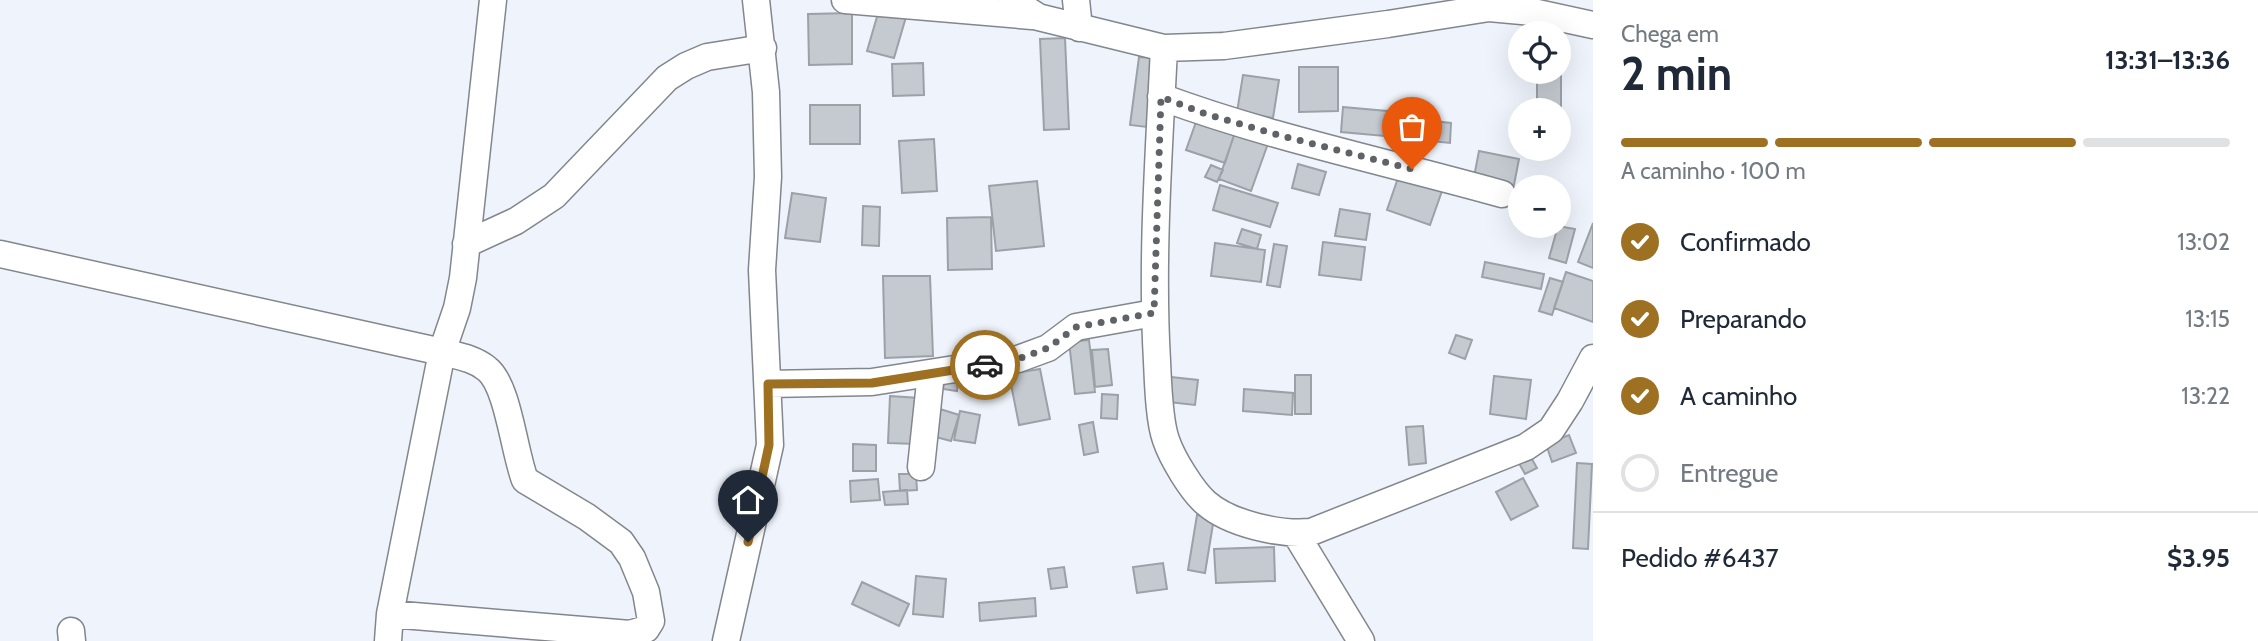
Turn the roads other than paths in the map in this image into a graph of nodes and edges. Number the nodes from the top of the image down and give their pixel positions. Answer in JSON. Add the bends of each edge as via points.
{"nodes":[{"id":1,"x":493,"y":0,"type":"edge"},
{"id":2,"x":756,"y":0,"type":"edge"},
{"id":3,"x":845,"y":0,"type":"edge"},
{"id":4,"x":1012,"y":0,"type":"edge"},
{"id":5,"x":1076,"y":0,"type":"edge"},
{"id":6,"x":1488,"y":4,"type":"edge"},
{"id":7,"x":1534,"y":6,"type":"edge"},
{"id":8,"x":1038,"y":17,"type":"junction"},
{"id":9,"x":1593,"y":25,"type":"edge"},
{"id":10,"x":1079,"y":28,"type":"junction"},
{"id":11,"x":763,"y":48,"type":"junction"},
{"id":12,"x":1164,"y":48,"type":"junction"},
{"id":13,"x":1161,"y":97,"type":"junction"},
{"id":14,"x":1502,"y":194,"type":"dead end"},
{"id":15,"x":466,"y":244,"type":"junction"},
{"id":16,"x":0,"y":254,"type":"edge"},
{"id":17,"x":1154,"y":313,"type":"junction"},
{"id":18,"x":442,"y":352,"type":"junction"},
{"id":19,"x":1593,"y":358,"type":"edge"},
{"id":20,"x":931,"y":373,"type":"junction"},
{"id":21,"x":768,"y":384,"type":"junction"},
{"id":22,"x":921,"y":467,"type":"dead end"},
{"id":23,"x":1296,"y":534,"type":"junction"},
{"id":24,"x":390,"y":614,"type":"junction"},
{"id":25,"x":728,"y":640,"type":"edge"},
{"id":26,"x":388,"y":641,"type":"edge"},
{"id":27,"x":1361,"y":641,"type":"edge"}],
"edges":[{"from":1,"to":15,"type":"street"},
{"from":2,"to":11,"type":"street"},
{"from":3,"to":8,"type":"street"},
{"from":4,"to":8,"type":"street"},
{"from":5,"to":10,"type":"street"},
{"from":6,"to":7,"type":"street"},
{"from":6,"to":12,"type":"street","via":[[1388,24],[1224,46]]},
{"from":7,"to":9,"type":"street"},
{"from":8,"to":10,"type":"street"},
{"from":10,"to":12,"type":"street"},
{"from":11,"to":15,"type":"street","via":[[707,57],[667,78],[554,196],[516,221]]},
{"from":11,"to":21,"type":"street","via":[[768,177],[762,270]]},
{"from":12,"to":13,"type":"street"},
{"from":13,"to":14,"type":"street","via":[[1282,136]]},
{"from":13,"to":17,"type":"street"},
{"from":15,"to":18,"type":"street","via":[[457,308]]},
{"from":16,"to":18,"type":"street"},
{"from":17,"to":20,"type":"street","via":[[1076,327],[1048,348],[1018,359]]},
{"from":17,"to":23,"type":"street","via":[[1165,440],[1182,471],[1206,503],[1265,530]]},
{"from":18,"to":24,"type":"street"},
{"from":18,"to":24,"type":"street","via":[[470,359],[488,369],[499,383],[525,480],[621,542],[646,592],[651,621],[646,629],[630,634]]},
{"from":19,"to":23,"type":"street","via":[[1550,430],[1527,447]]},
{"from":20,"to":21,"type":"street","via":[[872,383]]},
{"from":20,"to":22,"type":"street"},
{"from":21,"to":25,"type":"street","via":[[769,445]]},
{"from":23,"to":27,"type":"street"},
{"from":24,"to":26,"type":"street"}]}
